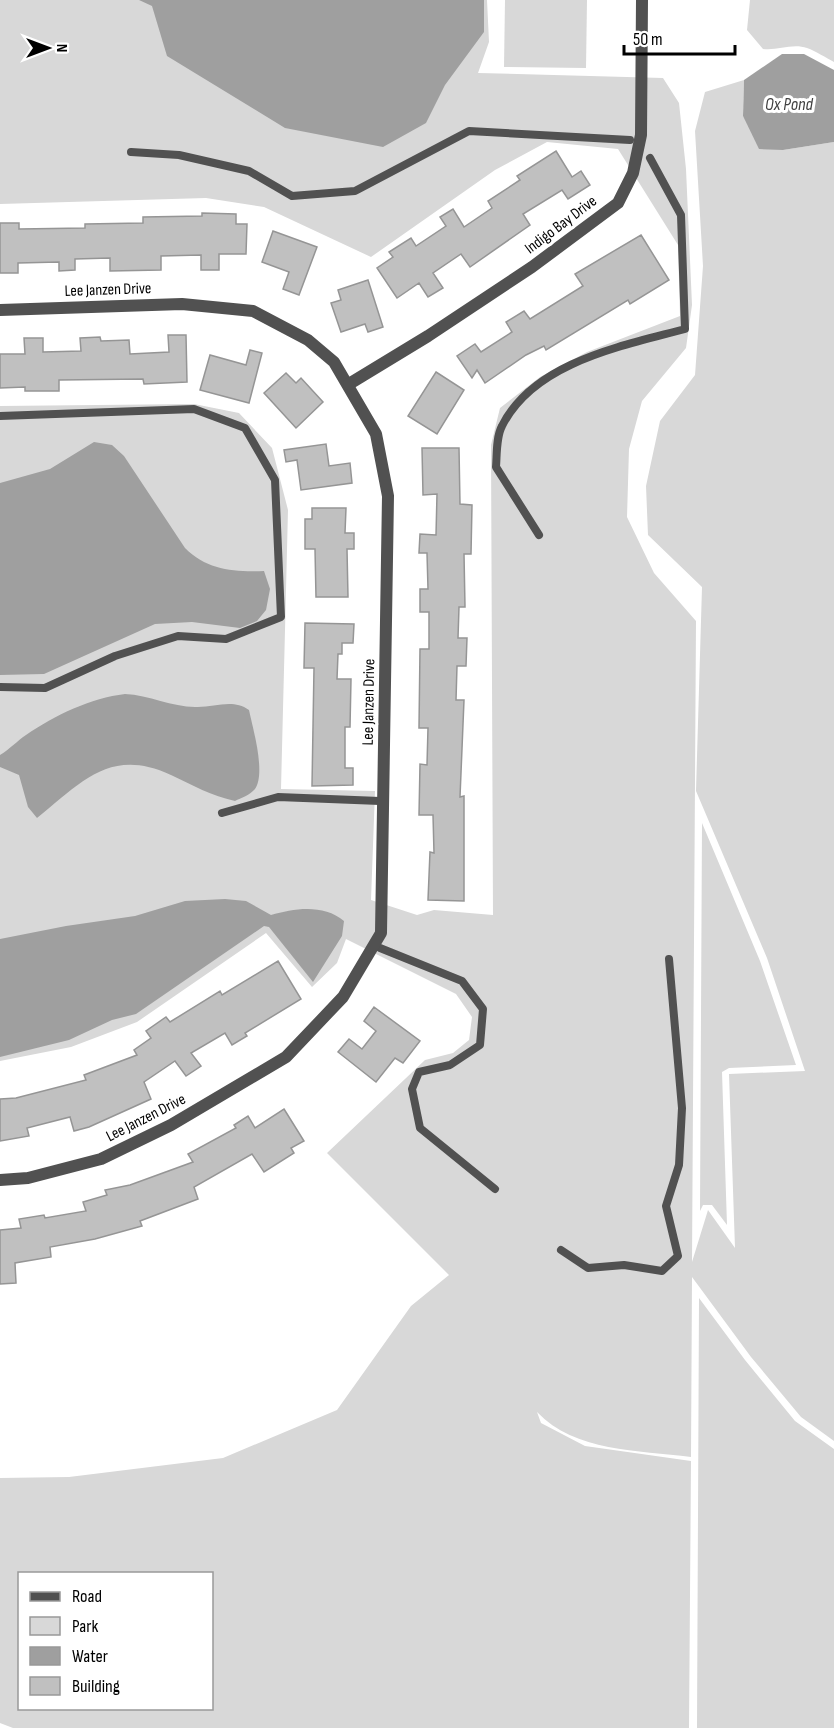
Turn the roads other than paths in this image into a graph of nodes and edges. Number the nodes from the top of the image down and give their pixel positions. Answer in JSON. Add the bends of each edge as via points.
{"nodes":[{"id":1,"x":642,"y":0,"type":"edge"},
{"id":2,"x":630,"y":140,"type":"dead end"},
{"id":3,"x":131,"y":152,"type":"dead end"},
{"id":4,"x":650,"y":158,"type":"dead end"},
{"id":5,"x":0,"y":310,"type":"edge"},
{"id":6,"x":349,"y":384,"type":"junction"},
{"id":7,"x":0,"y":416,"type":"edge"},
{"id":8,"x":540,"y":536,"type":"dead end"},
{"id":9,"x":0,"y":687,"type":"edge"},
{"id":10,"x":380,"y":801,"type":"dead end"},
{"id":11,"x":222,"y":813,"type":"dead end"},
{"id":12,"x":380,"y":948,"type":"dead end"},
{"id":13,"x":669,"y":959,"type":"dead end"},
{"id":14,"x":0,"y":1180,"type":"edge"},
{"id":15,"x":495,"y":1189,"type":"dead end"},
{"id":16,"x":561,"y":1250,"type":"dead end"}],
"edges":[{"from":1,"to":6,"type":"street","name":"Indigo Bay Drive","via":[[641,135],[633,173],[618,203],[532,267]]},
{"from":2,"to":3,"type":"lane","via":[[469,131],[355,190],[292,196],[249,171],[179,155]]},
{"from":4,"to":8,"type":"lane","via":[[681,215],[685,329],[585,357],[527,393],[501,427],[496,467]]},
{"from":5,"to":6,"type":"street","name":"Lee Janzen Drive","via":[[182,304],[253,311],[308,340],[334,362]]},
{"from":6,"to":14,"type":"street","name":"Lee Janzen Drive","via":[[376,434],[388,496],[381,933],[343,997],[286,1057],[171,1125],[101,1159],[28,1178]]},
{"from":7,"to":9,"type":"lane","via":[[194,409],[245,428],[275,480],[281,617],[226,639],[178,636],[115,656],[45,688]]},
{"from":10,"to":11,"type":"lane","via":[[278,797]]},
{"from":12,"to":15,"type":"lane","via":[[462,981],[483,1009],[480,1045],[450,1065],[419,1072],[412,1089],[420,1128]]},
{"from":13,"to":16,"type":"lane","via":[[682,1108],[679,1165],[666,1206],[678,1256],[662,1271],[624,1265],[588,1268]]}]}
